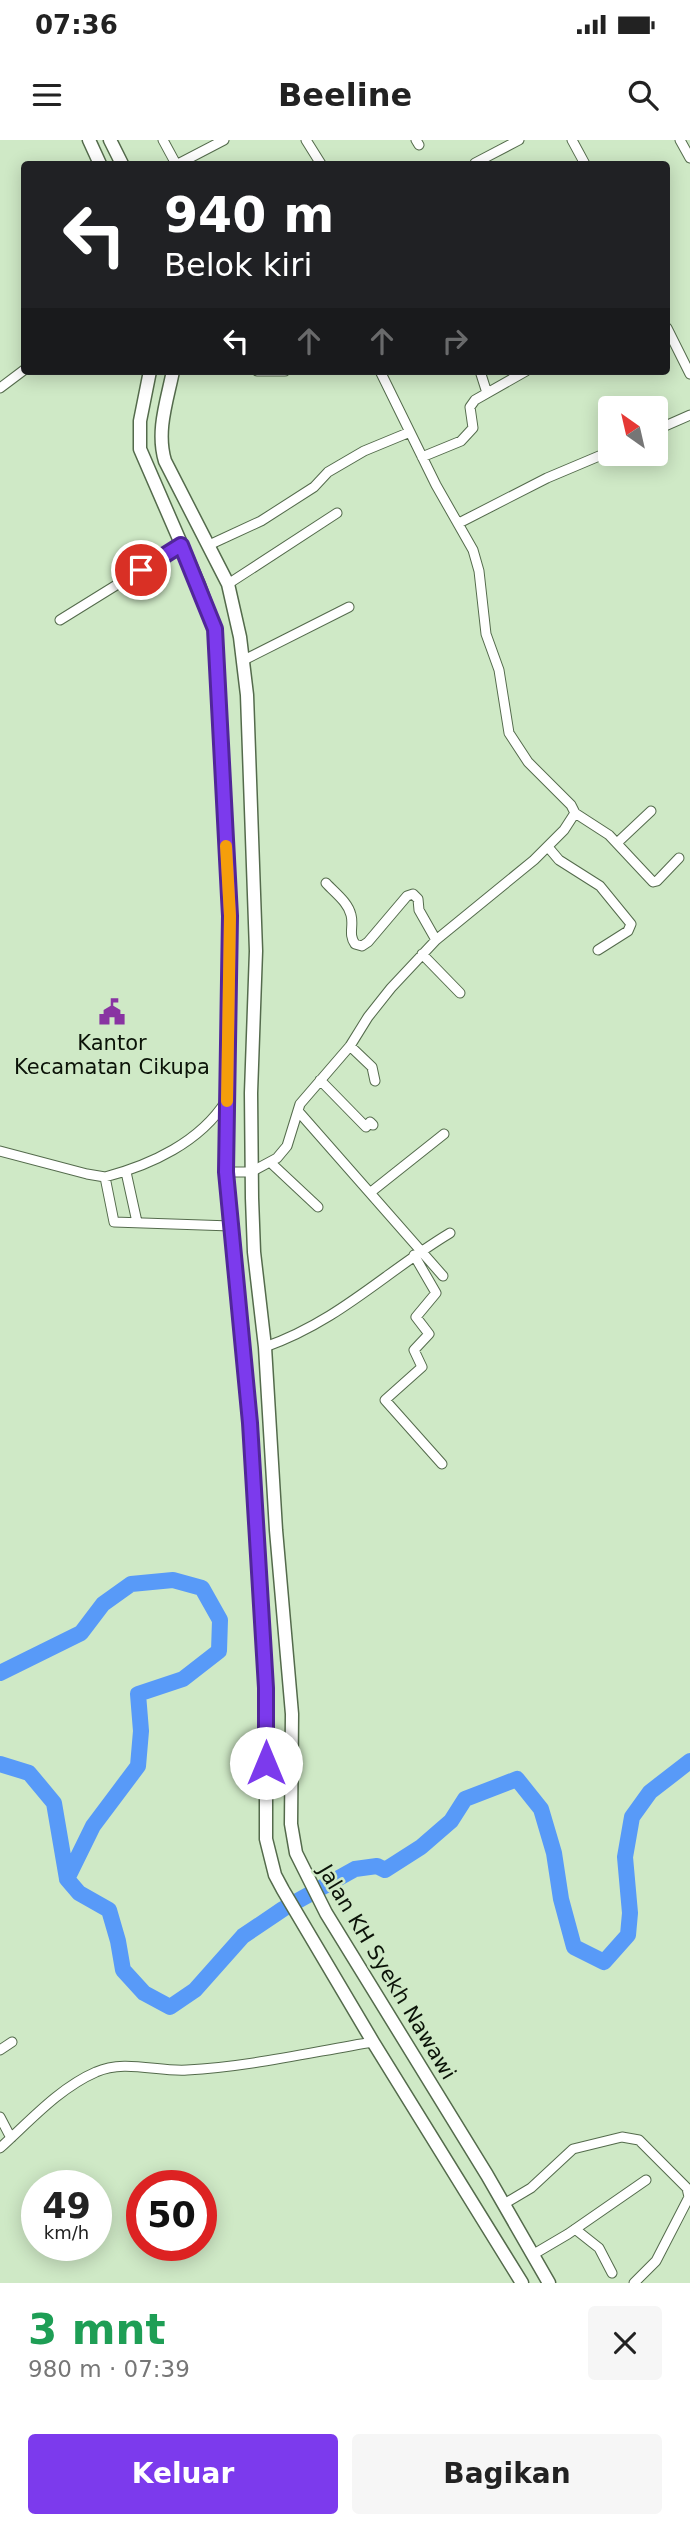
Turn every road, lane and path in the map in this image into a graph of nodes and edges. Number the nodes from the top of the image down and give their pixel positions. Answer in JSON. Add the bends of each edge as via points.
{"nodes":[{"id":1,"x":110,"y":140,"type":"edge"},
{"id":2,"x":163,"y":140,"type":"edge"},
{"id":3,"x":225,"y":140,"type":"edge"},
{"id":4,"x":306,"y":140,"type":"edge"},
{"id":5,"x":519,"y":140,"type":"edge"},
{"id":6,"x":572,"y":140,"type":"edge"},
{"id":7,"x":680,"y":140,"type":"edge"},
{"id":8,"x":91,"y":144,"type":"edge"},
{"id":9,"x":690,"y":158,"type":"edge"},
{"id":10,"x":99,"y":161,"type":"edge"},
{"id":11,"x":120,"y":161,"type":"edge"},
{"id":12,"x":175,"y":161,"type":"edge"},
{"id":13,"x":183,"y":161,"type":"edge"},
{"id":14,"x":319,"y":161,"type":"edge"},
{"id":15,"x":479,"y":161,"type":"edge"},
{"id":16,"x":583,"y":161,"type":"edge"},
{"id":17,"x":670,"y":334,"type":"edge"},
{"id":18,"x":21,"y":372,"type":"edge"},
{"id":19,"x":690,"y":374,"type":"edge"},
{"id":20,"x":149,"y":375,"type":"edge"},
{"id":21,"x":172,"y":375,"type":"edge"},
{"id":22,"x":382,"y":375,"type":"edge"},
{"id":23,"x":481,"y":375,"type":"edge"},
{"id":24,"x":519,"y":375,"type":"edge"},
{"id":25,"x":0,"y":388,"type":"edge"},
{"id":26,"x":487,"y":393,"type":"junction"},
{"id":27,"x":690,"y":415,"type":"edge"},
{"id":28,"x":668,"y":425,"type":"edge"},
{"id":29,"x":410,"y":432,"type":"junction"},
{"id":30,"x":598,"y":456,"type":"edge"},
{"id":31,"x":422,"y":457,"type":"junction"},
{"id":32,"x":337,"y":513,"type":"dead end"},
{"id":33,"x":459,"y":523,"type":"junction"},
{"id":34,"x":181,"y":545,"type":"junction"},
{"id":35,"x":209,"y":545,"type":"junction"},
{"id":36,"x":228,"y":584,"type":"junction"},
{"id":37,"x":349,"y":607,"type":"dead end"},
{"id":38,"x":60,"y":620,"type":"dead end"},
{"id":39,"x":242,"y":661,"type":"junction"},
{"id":40,"x":651,"y":811,"type":"dead end"},
{"id":41,"x":575,"y":813,"type":"junction"},
{"id":42,"x":617,"y":843,"type":"junction"},
{"id":43,"x":548,"y":847,"type":"junction"},
{"id":44,"x":679,"y":858,"type":"dead end"},
{"id":45,"x":326,"y":883,"type":"dead end"},
{"id":46,"x":436,"y":940,"type":"junction"},
{"id":47,"x":598,"y":950,"type":"dead end"},
{"id":48,"x":422,"y":954,"type":"junction"},
{"id":49,"x":460,"y":993,"type":"dead end"},
{"id":50,"x":350,"y":1046,"type":"junction"},
{"id":51,"x":320,"y":1080,"type":"junction"},
{"id":52,"x":375,"y":1081,"type":"dead end"},
{"id":53,"x":227,"y":1100,"type":"junction"},
{"id":54,"x":298,"y":1111,"type":"junction"},
{"id":55,"x":373,"y":1125,"type":"dead end"},
{"id":56,"x":444,"y":1134,"type":"dead end"},
{"id":57,"x":0,"y":1151,"type":"edge"},
{"id":58,"x":271,"y":1163,"type":"junction"},
{"id":59,"x":251,"y":1171,"type":"junction"},
{"id":60,"x":126,"y":1172,"type":"junction"},
{"id":61,"x":226,"y":1172,"type":"junction"},
{"id":62,"x":106,"y":1177,"type":"junction"},
{"id":63,"x":371,"y":1192,"type":"junction"},
{"id":64,"x":318,"y":1207,"type":"dead end"},
{"id":65,"x":137,"y":1222,"type":"junction"},
{"id":66,"x":231,"y":1226,"type":"junction"},
{"id":67,"x":450,"y":1233,"type":"dead end"},
{"id":68,"x":417,"y":1253,"type":"junction"},
{"id":69,"x":443,"y":1276,"type":"dead end"},
{"id":70,"x":265,"y":1347,"type":"junction"},
{"id":71,"x":442,"y":1464,"type":"dead end"},
{"id":72,"x":12,"y":2042,"type":"dead end"},
{"id":73,"x":373,"y":2042,"type":"junction"},
{"id":74,"x":0,"y":2050,"type":"edge"},
{"id":75,"x":0,"y":2117,"type":"edge"},
{"id":76,"x":11,"y":2138,"type":"junction"},
{"id":77,"x":0,"y":2148,"type":"edge"},
{"id":78,"x":646,"y":2180,"type":"dead end"},
{"id":79,"x":504,"y":2204,"type":"junction"},
{"id":80,"x":575,"y":2229,"type":"junction"},
{"id":81,"x":534,"y":2254,"type":"junction"},
{"id":82,"x":612,"y":2273,"type":"dead end"},
{"id":83,"x":522,"y":2283,"type":"edge"},
{"id":84,"x":549,"y":2283,"type":"edge"},
{"id":85,"x":635,"y":2283,"type":"edge"}],
"edges":[{"from":1,"to":8,"type":"main road"},
{"from":1,"to":11,"type":"main road"},
{"from":2,"to":12,"type":"street"},
{"from":3,"to":13,"type":"street"},
{"from":4,"to":14,"type":"street"},
{"from":5,"to":15,"type":"street"},
{"from":6,"to":16,"type":"street"},
{"from":7,"to":9,"type":"street"},
{"from":8,"to":10,"type":"main road"},
{"from":17,"to":19,"type":"street"},
{"from":18,"to":25,"type":"street"},
{"from":20,"to":34,"type":"main road","via":[[140,449]]},
{"from":21,"to":35,"type":"main road","name":"Jalan KH Syekh Nawawi","via":[[161,448]]},
{"from":22,"to":29,"type":"street"},
{"from":23,"to":26,"type":"street"},
{"from":24,"to":26,"type":"street"},
{"from":26,"to":31,"type":"street","via":[[470,407],[473,428],[469,434]]},
{"from":27,"to":28,"type":"street"},
{"from":29,"to":31,"type":"street"},
{"from":29,"to":35,"type":"street","via":[[363,452],[261,521]]},
{"from":30,"to":33,"type":"street"},
{"from":31,"to":33,"type":"street"},
{"from":32,"to":36,"type":"street"},
{"from":33,"to":41,"type":"street","via":[[479,571],[486,634],[499,670],[509,733],[528,762]]},
{"from":34,"to":38,"type":"street"},
{"from":34,"to":53,"type":"main road","via":[[215,629],[230,916]]},
{"from":35,"to":36,"type":"main road","name":"Jalan KH Syekh Nawawi"},
{"from":36,"to":39,"type":"main road","name":"Jalan KH Syekh Nawawi"},
{"from":37,"to":39,"type":"street"},
{"from":39,"to":59,"type":"main road","name":"Jalan KH Syekh Nawawi","via":[[256,951]]},
{"from":40,"to":42,"type":"street"},
{"from":41,"to":42,"type":"street"},
{"from":41,"to":43,"type":"street"},
{"from":42,"to":44,"type":"street","via":[[653,882]]},
{"from":43,"to":46,"type":"street"},
{"from":43,"to":47,"type":"street","via":[[559,860],[600,886],[631,924],[628,931]]},
{"from":45,"to":46,"type":"street","via":[[351,913],[355,944],[368,942],[413,894]]},
{"from":46,"to":48,"type":"street"},
{"from":48,"to":49,"type":"street"},
{"from":48,"to":50,"type":"street","via":[[368,1017]]},
{"from":50,"to":51,"type":"street"},
{"from":50,"to":52,"type":"street","via":[[372,1067]]},
{"from":51,"to":54,"type":"street"},
{"from":51,"to":55,"type":"street","via":[[366,1127],[370,1122]]},
{"from":53,"to":60,"type":"street","via":[[190,1140]]},
{"from":53,"to":61,"type":"main road"},
{"from":54,"to":58,"type":"street","via":[[287,1146]]},
{"from":54,"to":63,"type":"street"},
{"from":56,"to":63,"type":"street"},
{"from":57,"to":62,"type":"street"},
{"from":58,"to":59,"type":"street"},
{"from":58,"to":64,"type":"street"},
{"from":59,"to":61,"type":"street"},
{"from":59,"to":70,"type":"main road","name":"Jalan KH Syekh Nawawi"},
{"from":60,"to":62,"type":"street"},
{"from":60,"to":65,"type":"street"},
{"from":61,"to":66,"type":"main road"},
{"from":62,"to":65,"type":"street","via":[[114,1222]]},
{"from":63,"to":68,"type":"street"},
{"from":65,"to":66,"type":"street"},
{"from":66,"to":73,"type":"main road","via":[[250,1423],[266,1688],[266,1839],[275,1875]]},
{"from":67,"to":68,"type":"street"},
{"from":68,"to":69,"type":"street"},
{"from":68,"to":70,"type":"street","via":[[331,1316]]},
{"from":68,"to":71,"type":"street","via":[[436,1293],[416,1317],[429,1334],[414,1350],[422,1367],[385,1400]]},
{"from":70,"to":79,"type":"main road","name":"Jalan KH Syekh Nawawi","via":[[292,1714],[296,1853],[326,1913]]},
{"from":72,"to":74,"type":"street"},
{"from":73,"to":76,"type":"street","via":[[185,2071],[144,2067],[99,2070]]},
{"from":73,"to":83,"type":"main road"},
{"from":75,"to":76,"type":"street"},
{"from":76,"to":77,"type":"street"},
{"from":78,"to":80,"type":"street"},
{"from":79,"to":81,"type":"main road","name":"Jalan KH Syekh Nawawi"},
{"from":79,"to":85,"type":"street","via":[[531,2188],[582,2145],[622,2137],[639,2140],[689,2193],[656,2261]]},
{"from":80,"to":81,"type":"street"},
{"from":80,"to":82,"type":"street","via":[[598,2248]]},
{"from":81,"to":84,"type":"main road","name":"Jalan KH Syekh Nawawi"}]}
